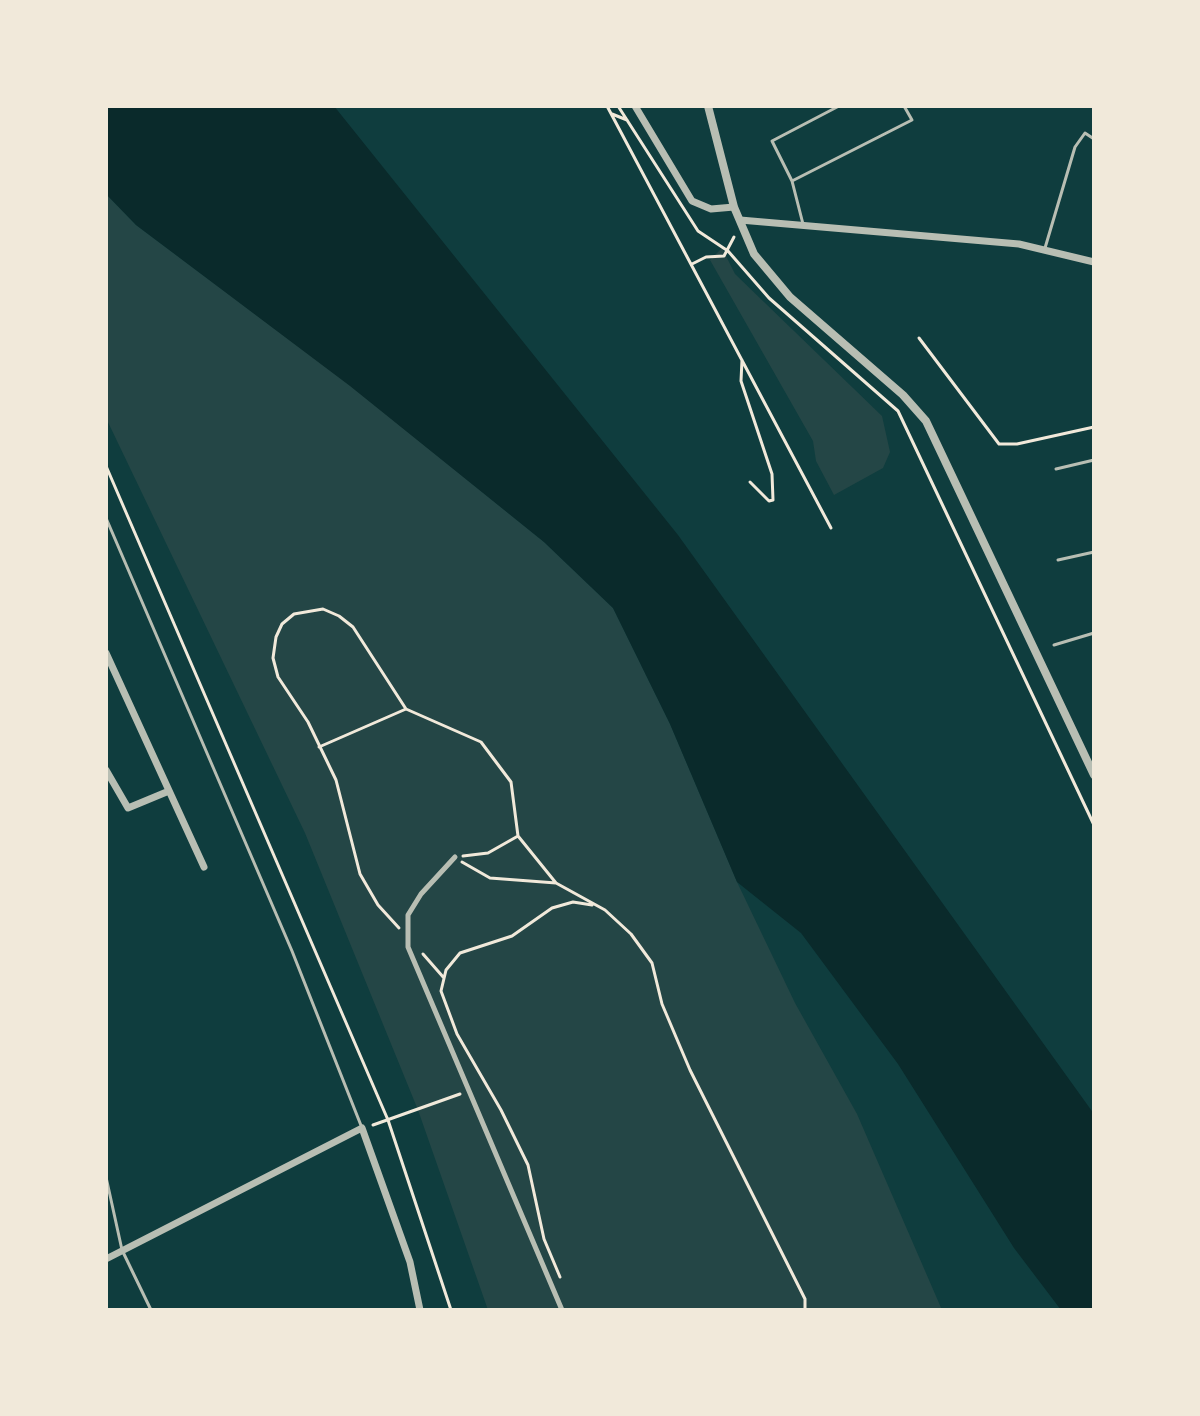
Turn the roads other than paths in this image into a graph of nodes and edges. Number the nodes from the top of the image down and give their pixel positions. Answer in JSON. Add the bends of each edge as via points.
{"nodes":[{"id":1,"x":635,"y":106,"type":"edge"},
{"id":2,"x":708,"y":106,"type":"edge"},
{"id":3,"x":839,"y":106,"type":"edge"},
{"id":4,"x":904,"y":106,"type":"edge"},
{"id":5,"x":1094,"y":139,"type":"edge"},
{"id":6,"x":792,"y":181,"type":"junction"},
{"id":7,"x":734,"y":207,"type":"junction"},
{"id":8,"x":740,"y":220,"type":"junction"},
{"id":9,"x":803,"y":224,"type":"junction"},
{"id":10,"x":1045,"y":248,"type":"junction"},
{"id":11,"x":1094,"y":262,"type":"edge"},
{"id":12,"x":1094,"y":460,"type":"edge"},
{"id":13,"x":1056,"y":469,"type":"dead end"},
{"id":14,"x":106,"y":518,"type":"edge"},
{"id":15,"x":1094,"y":552,"type":"edge"},
{"id":16,"x":1058,"y":560,"type":"dead end"},
{"id":17,"x":1094,"y":633,"type":"edge"},
{"id":18,"x":1054,"y":645,"type":"dead end"},
{"id":19,"x":106,"y":653,"type":"edge"},
{"id":20,"x":106,"y":770,"type":"edge"},
{"id":21,"x":1094,"y":775,"type":"edge"},
{"id":22,"x":169,"y":791,"type":"junction"},
{"id":23,"x":455,"y":857,"type":"road end"},
{"id":24,"x":204,"y":867,"type":"dead end"},
{"id":25,"x":362,"y":1128,"type":"junction"},
{"id":26,"x":106,"y":1177,"type":"edge"},
{"id":27,"x":122,"y":1250,"type":"junction"},
{"id":28,"x":106,"y":1259,"type":"edge"},
{"id":29,"x":151,"y":1310,"type":"edge"},
{"id":30,"x":420,"y":1310,"type":"edge"},
{"id":31,"x":562,"y":1310,"type":"edge"}],
"edges":[{"from":1,"to":7,"type":"street","via":[[692,201],[711,209]]},
{"from":2,"to":7,"type":"street"},
{"from":3,"to":6,"type":"lane","via":[[772,141]]},
{"from":4,"to":6,"type":"lane","via":[[912,120]]},
{"from":5,"to":10,"type":"lane","via":[[1085,133],[1075,147]]},
{"from":6,"to":9,"type":"lane"},
{"from":7,"to":8,"type":"street"},
{"from":8,"to":9,"type":"street"},
{"from":8,"to":21,"type":"street","via":[[765,270],[903,395],[934,434]]},
{"from":9,"to":10,"type":"street"},
{"from":10,"to":11,"type":"street"},
{"from":12,"to":13,"type":"lane"},
{"from":14,"to":25,"type":"lane","via":[[297,962]]},
{"from":15,"to":16,"type":"lane"},
{"from":17,"to":18,"type":"lane"},
{"from":19,"to":22,"type":"street"},
{"from":20,"to":22,"type":"street","via":[[128,808]]},
{"from":22,"to":24,"type":"street"},
{"from":23,"to":31,"type":"street","via":[[408,915],[411,961]]},
{"from":25,"to":27,"type":"street"},
{"from":25,"to":30,"type":"street","via":[[410,1262]]},
{"from":26,"to":27,"type":"lane"},
{"from":27,"to":28,"type":"street"},
{"from":27,"to":29,"type":"lane"}]}
